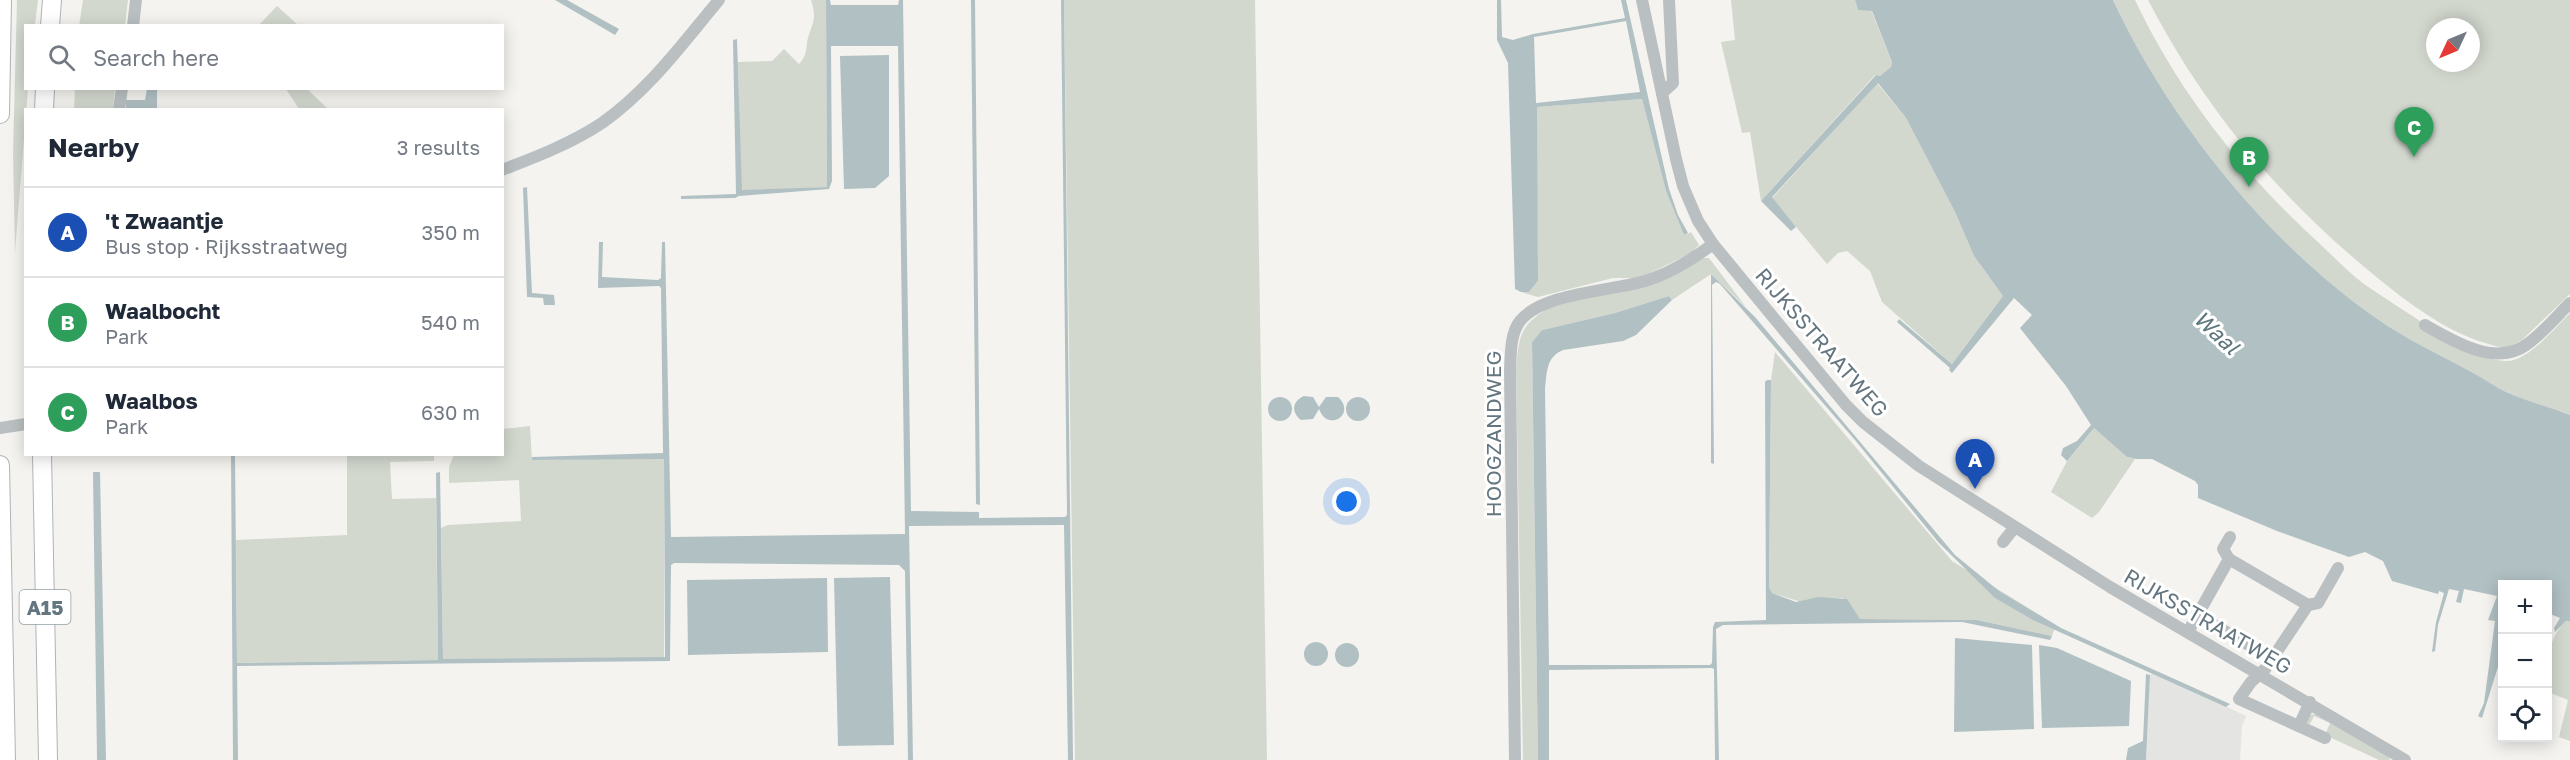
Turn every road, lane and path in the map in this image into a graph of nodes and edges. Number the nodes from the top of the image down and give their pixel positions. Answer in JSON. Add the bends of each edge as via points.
{"nodes":[{"id":1,"x":2,"y":0,"type":"edge"},
{"id":2,"x":52,"y":0,"type":"edge"},
{"id":3,"x":136,"y":0,"type":"edge"},
{"id":4,"x":719,"y":0,"type":"edge"},
{"id":5,"x":1642,"y":0,"type":"edge"},
{"id":6,"x":1670,"y":0,"type":"edge"},
{"id":7,"x":50,"y":24,"type":"edge"},
{"id":8,"x":133,"y":24,"type":"edge"},
{"id":9,"x":45,"y":90,"type":"edge"},
{"id":10,"x":122,"y":90,"type":"edge"},
{"id":11,"x":1662,"y":93,"type":"junction"},
{"id":12,"x":44,"y":108,"type":"edge"},
{"id":13,"x":119,"y":108,"type":"edge"},
{"id":14,"x":0,"y":114,"type":"edge"},
{"id":15,"x":504,"y":169,"type":"edge"},
{"id":16,"x":1713,"y":244,"type":"junction"},
{"id":17,"x":2570,"y":303,"type":"edge"},
{"id":18,"x":2425,"y":325,"type":"dead end"},
{"id":19,"x":24,"y":424,"type":"edge"},
{"id":20,"x":0,"y":428,"type":"edge"},
{"id":21,"x":42,"y":456,"type":"edge"},
{"id":22,"x":0,"y":465,"type":"edge"},
{"id":23,"x":2014,"y":527,"type":"junction"},
{"id":24,"x":2230,"y":537,"type":"dead end"},
{"id":25,"x":2003,"y":542,"type":"dead end"},
{"id":26,"x":2229,"y":559,"type":"junction"},
{"id":27,"x":2338,"y":568,"type":"dead end"},
{"id":28,"x":2308,"y":605,"type":"junction"},
{"id":29,"x":2197,"y":615,"type":"junction"},
{"id":30,"x":2188,"y":633,"type":"junction"},
{"id":31,"x":2273,"y":659,"type":"junction"},
{"id":32,"x":2260,"y":674,"type":"junction"},
{"id":33,"x":2310,"y":702,"type":"junction"},
{"id":34,"x":2299,"y":726,"type":"junction"},
{"id":35,"x":2325,"y":738,"type":"dead end"},
{"id":36,"x":2402,"y":759,"type":"edge"},
{"id":37,"x":6,"y":760,"type":"edge"},
{"id":38,"x":48,"y":760,"type":"edge"},
{"id":39,"x":1515,"y":760,"type":"edge"}],
"edges":[{"from":1,"to":14,"type":"highway"},
{"from":2,"to":7,"type":"highway"},
{"from":3,"to":8,"type":"street"},
{"from":4,"to":15,"type":"street","via":[[635,97],[601,123]]},
{"from":5,"to":11,"type":"street","name":"RIJKSSTRAATWEG"},
{"from":6,"to":11,"type":"street","via":[[1673,83]]},
{"from":9,"to":12,"type":"highway"},
{"from":10,"to":13,"type":"street"},
{"from":11,"to":16,"type":"street","name":"RIJKSSTRAATWEG","via":[[1683,186]]},
{"from":16,"to":23,"type":"street","name":"RIJKSSTRAATWEG","via":[[1863,422],[1918,466]]},
{"from":16,"to":39,"type":"street","name":"HOOGZANDWEG","via":[[1647,280],[1532,310],[1516,329],[1510,370]]},
{"from":17,"to":18,"type":"street","via":[[2526,345],[2506,354],[2479,351]]},
{"from":19,"to":20,"type":"street"},
{"from":21,"to":38,"type":"highway","number":"A15"},
{"from":22,"to":37,"type":"highway"},
{"from":23,"to":25,"type":"street"},
{"from":23,"to":30,"type":"street","name":"RIJKSSTRAATWEG"},
{"from":24,"to":26,"type":"street","via":[[2223,549]]},
{"from":26,"to":28,"type":"street"},
{"from":26,"to":29,"type":"street"},
{"from":27,"to":28,"type":"street","via":[[2318,603]]},
{"from":28,"to":31,"type":"street"},
{"from":29,"to":30,"type":"street"},
{"from":29,"to":31,"type":"street"},
{"from":30,"to":32,"type":"street","name":"RIJKSSTRAATWEG"},
{"from":31,"to":32,"type":"street"},
{"from":32,"to":33,"type":"street","name":"RIJKSSTRAATWEG"},
{"from":32,"to":34,"type":"street","via":[[2240,699]]},
{"from":33,"to":34,"type":"street"},
{"from":33,"to":36,"type":"street","name":"RIJKSSTRAATWEG"},
{"from":34,"to":35,"type":"street"}]}
